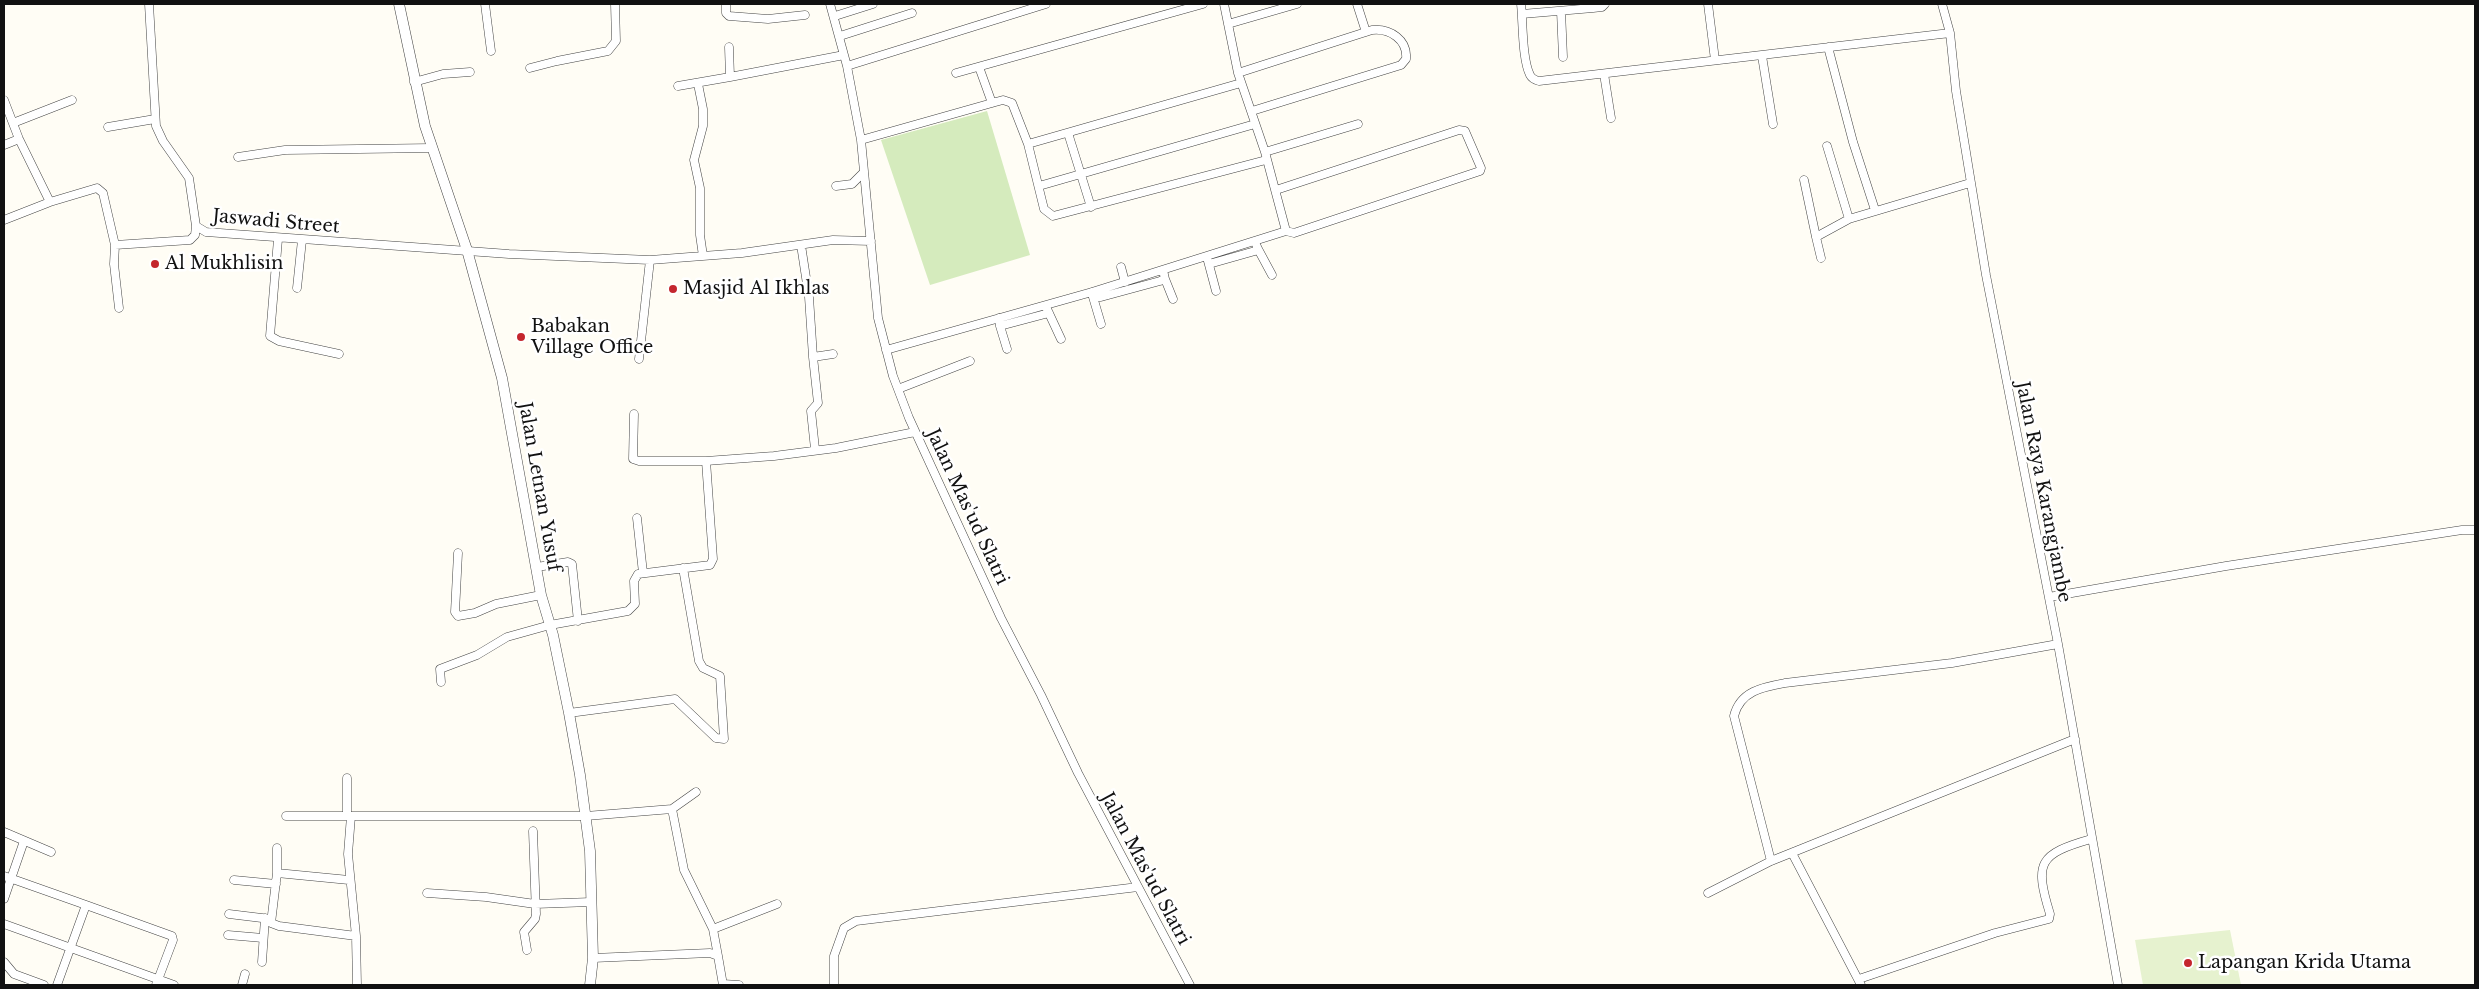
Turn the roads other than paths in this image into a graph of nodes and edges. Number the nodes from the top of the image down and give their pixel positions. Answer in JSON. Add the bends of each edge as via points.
{"nodes":[{"id":1,"x":149,"y":4,"type":"edge"},
{"id":2,"x":400,"y":4,"type":"edge"},
{"id":3,"x":485,"y":4,"type":"edge"},
{"id":4,"x":615,"y":4,"type":"edge"},
{"id":5,"x":726,"y":4,"type":"edge"},
{"id":6,"x":830,"y":4,"type":"edge"},
{"id":7,"x":873,"y":4,"type":"edge"},
{"id":8,"x":1046,"y":4,"type":"edge"},
{"id":9,"x":1203,"y":4,"type":"edge"},
{"id":10,"x":1224,"y":4,"type":"edge"},
{"id":11,"x":1297,"y":4,"type":"edge"},
{"id":12,"x":1357,"y":4,"type":"edge"},
{"id":13,"x":1521,"y":4,"type":"edge"},
{"id":14,"x":1605,"y":4,"type":"edge"},
{"id":15,"x":1708,"y":4,"type":"edge"},
{"id":16,"x":1942,"y":4,"type":"edge"},
{"id":17,"x":1561,"y":11,"type":"junction"},
{"id":18,"x":912,"y":13,"type":"dead end"},
{"id":19,"x":1522,"y":14,"type":"junction"},
{"id":20,"x":805,"y":15,"type":"dead end"},
{"id":21,"x":835,"y":16,"type":"junction"},
{"id":22,"x":1228,"y":24,"type":"junction"},
{"id":23,"x":1366,"y":32,"type":"junction"},
{"id":24,"x":1950,"y":33,"type":"junction"},
{"id":25,"x":840,"y":36,"type":"junction"},
{"id":26,"x":729,"y":47,"type":"dead end"},
{"id":27,"x":1828,"y":47,"type":"junction"},
{"id":28,"x":491,"y":51,"type":"dead end"},
{"id":29,"x":844,"y":55,"type":"junction"},
{"id":30,"x":1762,"y":56,"type":"junction"},
{"id":31,"x":1563,"y":57,"type":"dead end"},
{"id":32,"x":1714,"y":60,"type":"junction"},
{"id":33,"x":847,"y":66,"type":"junction"},
{"id":34,"x":979,"y":67,"type":"junction"},
{"id":35,"x":530,"y":68,"type":"dead end"},
{"id":36,"x":470,"y":72,"type":"dead end"},
{"id":37,"x":1238,"y":72,"type":"junction"},
{"id":38,"x":956,"y":73,"type":"dead end"},
{"id":39,"x":1604,"y":74,"type":"junction"},
{"id":40,"x":730,"y":77,"type":"junction"},
{"id":41,"x":414,"y":82,"type":"junction"},
{"id":42,"x":698,"y":84,"type":"junction"},
{"id":43,"x":1241,"y":84,"type":"junction"},
{"id":44,"x":678,"y":86,"type":"dead end"},
{"id":45,"x":4,"y":100,"type":"edge"},
{"id":46,"x":72,"y":100,"type":"dead end"},
{"id":47,"x":992,"y":103,"type":"junction"},
{"id":48,"x":6,"y":110,"type":"edge"},
{"id":49,"x":1252,"y":111,"type":"junction"},
{"id":50,"x":1611,"y":118,"type":"dead end"},
{"id":51,"x":156,"y":119,"type":"junction"},
{"id":52,"x":13,"y":123,"type":"junction"},
{"id":53,"x":1255,"y":124,"type":"junction"},
{"id":54,"x":1358,"y":124,"type":"dead end"},
{"id":55,"x":1772,"y":124,"type":"dead end"},
{"id":56,"x":108,"y":127,"type":"dead end"},
{"id":57,"x":1068,"y":133,"type":"junction"},
{"id":58,"x":19,"y":139,"type":"junction"},
{"id":59,"x":861,"y":140,"type":"junction"},
{"id":60,"x":1028,"y":144,"type":"junction"},
{"id":61,"x":4,"y":145,"type":"edge"},
{"id":62,"x":1827,"y":146,"type":"dead end"},
{"id":63,"x":432,"y":148,"type":"junction"},
{"id":64,"x":1266,"y":156,"type":"junction"},
{"id":65,"x":238,"y":157,"type":"dead end"},
{"id":66,"x":864,"y":172,"type":"junction"},
{"id":67,"x":1081,"y":174,"type":"junction"},
{"id":68,"x":1804,"y":180,"type":"dead end"},
{"id":69,"x":1970,"y":183,"type":"junction"},
{"id":70,"x":836,"y":186,"type":"dead end"},
{"id":71,"x":1039,"y":186,"type":"junction"},
{"id":72,"x":1276,"y":190,"type":"junction"},
{"id":73,"x":50,"y":202,"type":"junction"},
{"id":74,"x":1091,"y":208,"type":"junction"},
{"id":75,"x":1875,"y":210,"type":"junction"},
{"id":76,"x":1849,"y":219,"type":"junction"},
{"id":77,"x":4,"y":220,"type":"edge"},
{"id":78,"x":196,"y":226,"type":"junction"},
{"id":79,"x":1286,"y":231,"type":"junction"},
{"id":80,"x":1816,"y":237,"type":"junction"},
{"id":81,"x":278,"y":239,"type":"junction"},
{"id":82,"x":302,"y":240,"type":"junction"},
{"id":83,"x":872,"y":241,"type":"junction"},
{"id":84,"x":115,"y":245,"type":"junction"},
{"id":85,"x":801,"y":245,"type":"junction"},
{"id":86,"x":1256,"y":245,"type":"junction"},
{"id":87,"x":467,"y":250,"type":"junction"},
{"id":88,"x":703,"y":256,"type":"junction"},
{"id":89,"x":1821,"y":258,"type":"dead end"},
{"id":90,"x":650,"y":260,"type":"junction"},
{"id":91,"x":1207,"y":260,"type":"junction"},
{"id":92,"x":1121,"y":266,"type":"dead end"},
{"id":93,"x":1163,"y":270,"type":"junction"},
{"id":94,"x":1272,"y":275,"type":"dead end"},
{"id":95,"x":1165,"y":279,"type":"junction"},
{"id":96,"x":1126,"y":282,"type":"junction"},
{"id":97,"x":297,"y":288,"type":"dead end"},
{"id":98,"x":1216,"y":291,"type":"dead end"},
{"id":99,"x":1092,"y":295,"type":"junction"},
{"id":100,"x":1173,"y":298,"type":"dead end"},
{"id":101,"x":1046,"y":304,"type":"junction"},
{"id":102,"x":119,"y":308,"type":"dead end"},
{"id":103,"x":1049,"y":312,"type":"junction"},
{"id":104,"x":999,"y":318,"type":"junction"},
{"id":105,"x":1102,"y":324,"type":"dead end"},
{"id":106,"x":1000,"y":326,"type":"junction"},
{"id":107,"x":1061,"y":339,"type":"dead end"},
{"id":108,"x":1007,"y":349,"type":"dead end"},
{"id":109,"x":886,"y":350,"type":"junction"},
{"id":110,"x":339,"y":354,"type":"dead end"},
{"id":111,"x":833,"y":354,"type":"dead end"},
{"id":112,"x":813,"y":357,"type":"junction"},
{"id":113,"x":640,"y":359,"type":"dead end"},
{"id":114,"x":970,"y":361,"type":"dead end"},
{"id":115,"x":898,"y":389,"type":"junction"},
{"id":116,"x":634,"y":414,"type":"dead end"},
{"id":117,"x":915,"y":432,"type":"junction"},
{"id":118,"x":815,"y":450,"type":"junction"},
{"id":119,"x":706,"y":461,"type":"junction"},
{"id":120,"x":637,"y":518,"type":"dead end"},
{"id":121,"x":2475,"y":530,"type":"edge"},
{"id":122,"x":458,"y":553,"type":"dead end"},
{"id":123,"x":537,"y":567,"type":"junction"},
{"id":124,"x":682,"y":568,"type":"junction"},
{"id":125,"x":643,"y":573,"type":"junction"},
{"id":126,"x":541,"y":595,"type":"junction"},
{"id":127,"x":2049,"y":596,"type":"junction"},
{"id":128,"x":578,"y":621,"type":"junction"},
{"id":129,"x":550,"y":625,"type":"junction"},
{"id":130,"x":2058,"y":644,"type":"junction"},
{"id":131,"x":442,"y":682,"type":"dead end"},
{"id":132,"x":569,"y":714,"type":"junction"},
{"id":133,"x":2075,"y":739,"type":"junction"},
{"id":134,"x":347,"y":778,"type":"dead end"},
{"id":135,"x":696,"y":792,"type":"dead end"},
{"id":136,"x":672,"y":809,"type":"junction"},
{"id":137,"x":286,"y":816,"type":"dead end"},
{"id":138,"x":349,"y":816,"type":"junction"},
{"id":139,"x":586,"y":816,"type":"junction"},
{"id":140,"x":533,"y":831,"type":"dead end"},
{"id":141,"x":4,"y":832,"type":"edge"},
{"id":142,"x":2091,"y":839,"type":"junction"},
{"id":143,"x":24,"y":841,"type":"junction"},
{"id":144,"x":277,"y":848,"type":"dead end"},
{"id":145,"x":52,"y":852,"type":"dead end"},
{"id":146,"x":1792,"y":853,"type":"junction"},
{"id":147,"x":1771,"y":861,"type":"junction"},
{"id":148,"x":277,"y":873,"type":"junction"},
{"id":149,"x":7,"y":878,"type":"edge"},
{"id":150,"x":234,"y":880,"type":"dead end"},
{"id":151,"x":350,"y":880,"type":"junction"},
{"id":152,"x":276,"y":884,"type":"junction"},
{"id":153,"x":1138,"y":887,"type":"junction"},
{"id":154,"x":427,"y":893,"type":"dead end"},
{"id":155,"x":1708,"y":893,"type":"dead end"},
{"id":156,"x":4,"y":899,"type":"edge"},
{"id":157,"x":591,"y":902,"type":"junction"},
{"id":158,"x":535,"y":904,"type":"junction"},
{"id":159,"x":777,"y":904,"type":"dead end"},
{"id":160,"x":86,"y":905,"type":"junction"},
{"id":161,"x":229,"y":914,"type":"dead end"},
{"id":162,"x":268,"y":918,"type":"junction"},
{"id":163,"x":4,"y":924,"type":"edge"},
{"id":164,"x":713,"y":929,"type":"junction"},
{"id":165,"x":228,"y":935,"type":"dead end"},
{"id":166,"x":356,"y":936,"type":"junction"},
{"id":167,"x":263,"y":938,"type":"junction"},
{"id":168,"x":70,"y":948,"type":"junction"},
{"id":169,"x":527,"y":950,"type":"dead end"},
{"id":170,"x":718,"y":956,"type":"junction"},
{"id":171,"x":593,"y":958,"type":"junction"},
{"id":172,"x":4,"y":962,"type":"edge"},
{"id":173,"x":262,"y":962,"type":"dead end"},
{"id":174,"x":245,"y":974,"type":"dead end"},
{"id":175,"x":157,"y":982,"type":"edge"},
{"id":176,"x":1860,"y":982,"type":"edge"},
{"id":177,"x":44,"y":985,"type":"edge"},
{"id":178,"x":57,"y":985,"type":"edge"},
{"id":179,"x":174,"y":985,"type":"edge"},
{"id":180,"x":242,"y":985,"type":"edge"},
{"id":181,"x":357,"y":985,"type":"edge"},
{"id":182,"x":589,"y":985,"type":"edge"},
{"id":183,"x":723,"y":985,"type":"edge"},
{"id":184,"x":739,"y":985,"type":"edge"},
{"id":185,"x":834,"y":985,"type":"edge"},
{"id":186,"x":1190,"y":985,"type":"edge"},
{"id":187,"x":2118,"y":985,"type":"edge"}],
"edges":[{"from":1,"to":51,"type":"street","name":"Jaswadi Street"},
{"from":2,"to":41,"type":"street","name":"Jalan Letnan Yusuf"},
{"from":3,"to":28,"type":"street"},
{"from":4,"to":35,"type":"street","via":[[616,41],[608,51]]},
{"from":5,"to":20,"type":"street","via":[[729,16],[768,19]]},
{"from":6,"to":21,"type":"street","name":"Jalan Mas'ud Slatri"},
{"from":7,"to":21,"type":"street"},
{"from":8,"to":33,"type":"street"},
{"from":9,"to":34,"type":"street"},
{"from":10,"to":22,"type":"street"},
{"from":11,"to":22,"type":"street"},
{"from":12,"to":23,"type":"street"},
{"from":13,"to":19,"type":"street"},
{"from":14,"to":17,"type":"street"},
{"from":15,"to":32,"type":"street"},
{"from":16,"to":24,"type":"street","name":"Jalan Raya Karangjambe"},
{"from":17,"to":19,"type":"street"},
{"from":17,"to":31,"type":"street"},
{"from":18,"to":25,"type":"street"},
{"from":19,"to":39,"type":"street","via":[[1529,75],[1533,80]]},
{"from":21,"to":25,"type":"street","name":"Jalan Mas'ud Slatri"},
{"from":22,"to":37,"type":"street"},
{"from":23,"to":37,"type":"street"},
{"from":23,"to":49,"type":"street","via":[[1377,29],[1395,35],[1405,47],[1405,62]]},
{"from":24,"to":27,"type":"street"},
{"from":24,"to":69,"type":"street","name":"Jalan Raya Karangjambe"},
{"from":25,"to":29,"type":"street","name":"Jalan Mas'ud Slatri"},
{"from":26,"to":40,"type":"street"},
{"from":27,"to":30,"type":"street"},
{"from":27,"to":75,"type":"street"},
{"from":29,"to":33,"type":"street","name":"Jalan Mas'ud Slatri"},
{"from":29,"to":40,"type":"street"},
{"from":30,"to":32,"type":"street"},
{"from":30,"to":55,"type":"street"},
{"from":32,"to":39,"type":"street"},
{"from":33,"to":59,"type":"street","name":"Jalan Mas'ud Slatri"},
{"from":34,"to":38,"type":"street"},
{"from":34,"to":47,"type":"street"},
{"from":36,"to":41,"type":"street","via":[[443,74]]},
{"from":37,"to":43,"type":"street"},
{"from":39,"to":50,"type":"street"},
{"from":40,"to":42,"type":"street"},
{"from":41,"to":63,"type":"street","name":"Jalan Letnan Yusuf"},
{"from":42,"to":44,"type":"street"},
{"from":42,"to":88,"type":"street","via":[[703,126],[694,160],[700,188]]},
{"from":43,"to":49,"type":"street"},
{"from":43,"to":57,"type":"street"},
{"from":45,"to":48,"type":"street"},
{"from":46,"to":52,"type":"street"},
{"from":47,"to":59,"type":"street"},
{"from":47,"to":60,"type":"street","via":[[1003,100],[1012,103]]},
{"from":48,"to":52,"type":"street"},
{"from":49,"to":53,"type":"street"},
{"from":51,"to":56,"type":"street"},
{"from":51,"to":78,"type":"street","name":"Jaswadi Street","via":[[163,141],[191,183]]},
{"from":52,"to":58,"type":"street"},
{"from":53,"to":64,"type":"street"},
{"from":53,"to":67,"type":"street"},
{"from":54,"to":64,"type":"street"},
{"from":57,"to":60,"type":"street"},
{"from":57,"to":67,"type":"street"},
{"from":58,"to":61,"type":"street"},
{"from":58,"to":73,"type":"street"},
{"from":59,"to":66,"type":"street","name":"Jalan Mas'ud Slatri"},
{"from":60,"to":71,"type":"street"},
{"from":62,"to":76,"type":"street"},
{"from":63,"to":65,"type":"street","via":[[265,151]]},
{"from":63,"to":87,"type":"street","name":"Jalan Letnan Yusuf"},
{"from":64,"to":72,"type":"street"},
{"from":64,"to":74,"type":"street"},
{"from":66,"to":70,"type":"street","via":[[852,184]]},
{"from":66,"to":83,"type":"street","name":"Jalan Mas'ud Slatri"},
{"from":67,"to":71,"type":"street"},
{"from":67,"to":74,"type":"street"},
{"from":68,"to":80,"type":"street"},
{"from":69,"to":75,"type":"street"},
{"from":69,"to":127,"type":"street","name":"Jalan Raya Karangjambe"},
{"from":71,"to":74,"type":"street","via":[[1044,208],[1054,216]]},
{"from":72,"to":79,"type":"street"},
{"from":72,"to":79,"type":"street","via":[[1459,130],[1465,131],[1481,168],[1390,203],[1294,233]]},
{"from":73,"to":77,"type":"street"},
{"from":73,"to":84,"type":"street","via":[[99,188]]},
{"from":75,"to":76,"type":"street"},
{"from":76,"to":80,"type":"street"},
{"from":78,"to":81,"type":"street","name":"Jaswadi Street","via":[[206,232]]},
{"from":78,"to":84,"type":"street","via":[[195,235],[190,240]]},
{"from":79,"to":86,"type":"street"},
{"from":80,"to":89,"type":"street"},
{"from":81,"to":82,"type":"street","name":"Jaswadi Street"},
{"from":81,"to":110,"type":"street","via":[[270,336],[279,341]]},
{"from":82,"to":87,"type":"street","name":"Jaswadi Street"},
{"from":82,"to":97,"type":"street"},
{"from":83,"to":85,"type":"street","name":"Jaswadi Street","via":[[833,240]]},
{"from":83,"to":109,"type":"street","name":"Jalan Mas'ud Slatri","via":[[878,318]]},
{"from":84,"to":102,"type":"street"},
{"from":85,"to":88,"type":"street","name":"Jaswadi Street"},
{"from":85,"to":112,"type":"street"},
{"from":86,"to":91,"type":"street"},
{"from":86,"to":94,"type":"street"},
{"from":87,"to":90,"type":"street","name":"Jaswadi Street"},
{"from":87,"to":123,"type":"street","name":"Jalan Letnan Yusuf","via":[[502,378]]},
{"from":88,"to":90,"type":"street","name":"Jaswadi Street"},
{"from":90,"to":113,"type":"street"},
{"from":91,"to":93,"type":"street"},
{"from":91,"to":98,"type":"street"},
{"from":92,"to":96,"type":"street"},
{"from":93,"to":95,"type":"street"},
{"from":93,"to":96,"type":"street"},
{"from":95,"to":99,"type":"street","via":[[1107,296]]},
{"from":95,"to":100,"type":"street"},
{"from":96,"to":99,"type":"street"},
{"from":99,"to":101,"type":"street"},
{"from":99,"to":105,"type":"street"},
{"from":101,"to":103,"type":"street"},
{"from":101,"to":104,"type":"street"},
{"from":103,"to":106,"type":"street"},
{"from":103,"to":107,"type":"street"},
{"from":104,"to":106,"type":"street"},
{"from":104,"to":109,"type":"street"},
{"from":106,"to":108,"type":"street"},
{"from":109,"to":115,"type":"street","name":"Jalan Mas'ud Slatri"},
{"from":111,"to":112,"type":"street"},
{"from":112,"to":118,"type":"street","via":[[818,403],[811,411]]},
{"from":114,"to":115,"type":"street"},
{"from":115,"to":117,"type":"street","name":"Jalan Mas'ud Slatri"},
{"from":116,"to":119,"type":"street","via":[[633,459]]},
{"from":117,"to":118,"type":"street"},
{"from":117,"to":153,"type":"street","name":"Jalan Mas'ud Slatri","via":[[1001,618]]},
{"from":118,"to":119,"type":"street"},
{"from":119,"to":124,"type":"street","via":[[713,558],[710,565]]},
{"from":120,"to":125,"type":"street"},
{"from":121,"to":127,"type":"street","via":[[2219,567]]},
{"from":122,"to":126,"type":"street","via":[[455,612],[458,616]]},
{"from":123,"to":126,"type":"street","name":"Jalan Letnan Yusuf"},
{"from":123,"to":128,"type":"street","via":[[572,564]]},
{"from":124,"to":125,"type":"street"},
{"from":124,"to":132,"type":"street","via":[[701,665],[720,676],[724,739],[716,738],[677,700]]},
{"from":125,"to":128,"type":"street","via":[[634,578],[636,601],[631,609]]},
{"from":126,"to":129,"type":"street","name":"Jalan Letnan Yusuf"},
{"from":127,"to":130,"type":"street","name":"Jalan Raya Karangjambe"},
{"from":128,"to":129,"type":"street"},
{"from":129,"to":131,"type":"street","via":[[508,637],[477,655],[441,668]]},
{"from":129,"to":132,"type":"street","name":"Jalan Letnan Yusuf"},
{"from":130,"to":133,"type":"street","name":"Jalan Raya Karangjambe"},
{"from":130,"to":147,"type":"street","via":[[1944,664],[1785,683],[1760,688],[1746,697],[1737,705],[1734,716]]},
{"from":132,"to":139,"type":"street","name":"Jalan Letnan Yusuf"},
{"from":133,"to":142,"type":"street","name":"Jalan Raya Karangjambe"},
{"from":133,"to":146,"type":"street"},
{"from":134,"to":138,"type":"street"},
{"from":135,"to":136,"type":"street"},
{"from":136,"to":139,"type":"street"},
{"from":136,"to":164,"type":"street","via":[[684,870]]},
{"from":137,"to":138,"type":"street"},
{"from":138,"to":139,"type":"street"},
{"from":138,"to":151,"type":"street"},
{"from":139,"to":157,"type":"street","name":"Jalan Letnan Yusuf"},
{"from":140,"to":158,"type":"street"},
{"from":141,"to":143,"type":"street"},
{"from":142,"to":176,"type":"street","via":[[2056,850],[2042,869],[2041,881],[2049,918],[1995,933]]},
{"from":142,"to":187,"type":"street","name":"Jalan Raya Karangjambe"},
{"from":143,"to":145,"type":"street"},
{"from":143,"to":149,"type":"street"},
{"from":144,"to":148,"type":"street"},
{"from":146,"to":147,"type":"street"},
{"from":146,"to":176,"type":"street"},
{"from":147,"to":155,"type":"street"},
{"from":148,"to":151,"type":"street"},
{"from":148,"to":152,"type":"street"},
{"from":149,"to":156,"type":"street"},
{"from":149,"to":160,"type":"street"},
{"from":150,"to":152,"type":"street"},
{"from":151,"to":166,"type":"street"},
{"from":152,"to":162,"type":"street"},
{"from":153,"to":185,"type":"street","via":[[856,921],[844,928],[834,956]]},
{"from":153,"to":186,"type":"street","name":"Jalan Mas'ud Slatri"},
{"from":154,"to":158,"type":"street"},
{"from":157,"to":158,"type":"street"},
{"from":157,"to":171,"type":"street","name":"Jalan Letnan Yusuf"},
{"from":158,"to":169,"type":"street","via":[[535,919],[524,932]]},
{"from":159,"to":164,"type":"street"},
{"from":160,"to":168,"type":"street"},
{"from":160,"to":175,"type":"street","via":[[172,936]]},
{"from":161,"to":162,"type":"street"},
{"from":162,"to":166,"type":"street","via":[[276,926]]},
{"from":162,"to":167,"type":"street"},
{"from":163,"to":168,"type":"street"},
{"from":164,"to":170,"type":"street"},
{"from":165,"to":167,"type":"street"},
{"from":166,"to":181,"type":"street"},
{"from":167,"to":173,"type":"street"},
{"from":168,"to":175,"type":"street"},
{"from":168,"to":178,"type":"street"},
{"from":170,"to":171,"type":"street","via":[[703,952]]},
{"from":170,"to":183,"type":"street"},
{"from":171,"to":182,"type":"street","name":"Jalan Letnan Yusuf"},
{"from":172,"to":177,"type":"street","via":[[14,974]]},
{"from":174,"to":180,"type":"street"},
{"from":175,"to":179,"type":"street"},
{"from":183,"to":184,"type":"street"}]}
